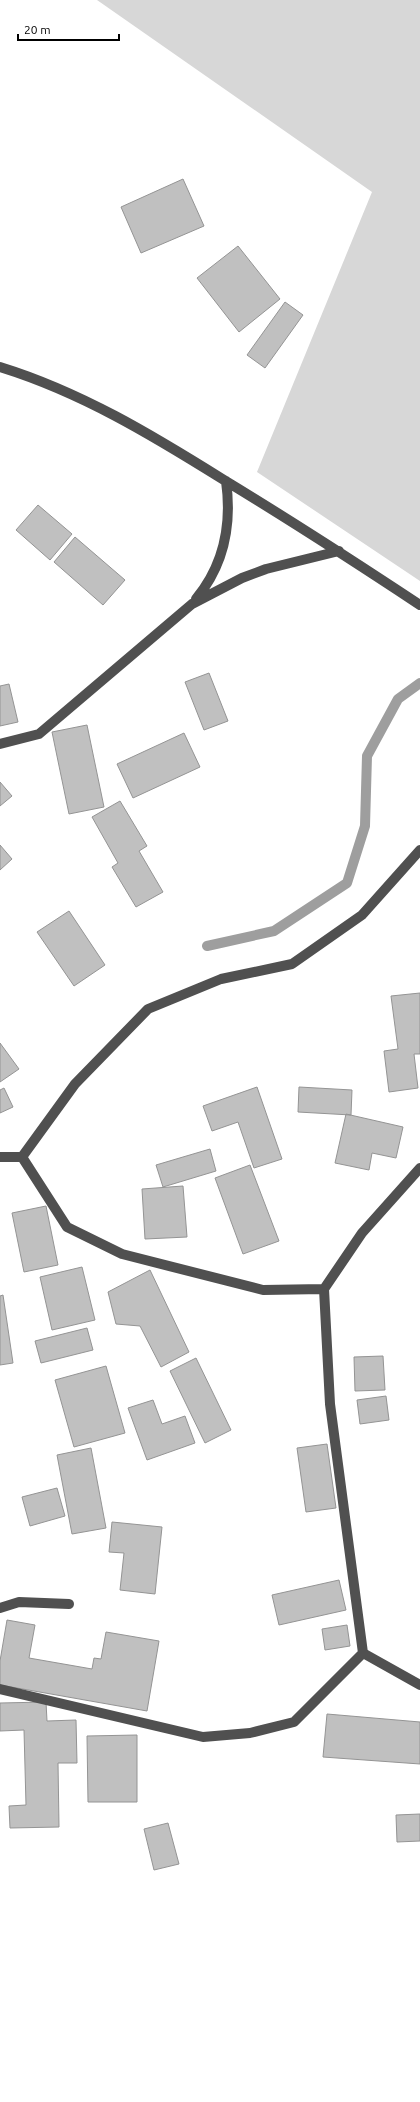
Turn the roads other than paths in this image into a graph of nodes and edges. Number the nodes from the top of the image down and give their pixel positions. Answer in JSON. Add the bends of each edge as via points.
{"nodes":[{"id":1,"x":0,"y":366,"type":"edge"},
{"id":2,"x":226,"y":481,"type":"junction"},
{"id":3,"x":339,"y":551,"type":"junction"},
{"id":4,"x":192,"y":604,"type":"junction"},
{"id":5,"x":420,"y":605,"type":"edge"},
{"id":6,"x":0,"y":744,"type":"edge"},
{"id":7,"x":420,"y":850,"type":"edge"},
{"id":8,"x":0,"y":1157,"type":"edge"},
{"id":9,"x":22,"y":1157,"type":"junction"},
{"id":10,"x":420,"y":1168,"type":"edge"},
{"id":11,"x":324,"y":1289,"type":"junction"},
{"id":12,"x":69,"y":1604,"type":"dead end"},
{"id":13,"x":0,"y":1608,"type":"edge"},
{"id":14,"x":363,"y":1653,"type":"junction"},
{"id":15,"x":420,"y":1685,"type":"edge"},
{"id":16,"x":0,"y":1688,"type":"edge"}],
"edges":[{"from":1,"to":2,"type":"street","via":[[95,404]]},
{"from":2,"to":3,"type":"street"},
{"from":2,"to":4,"type":"street","via":[[229,514],[223,549],[214,573]]},
{"from":3,"to":4,"type":"street","via":[[260,571]]},
{"from":3,"to":5,"type":"street"},
{"from":4,"to":6,"type":"street","via":[[39,734]]},
{"from":7,"to":9,"type":"street","via":[[362,915],[292,964],[221,979],[148,1009],[75,1084]]},
{"from":8,"to":9,"type":"street"},
{"from":9,"to":11,"type":"street","via":[[67,1227],[122,1254],[263,1290]]},
{"from":10,"to":11,"type":"street","via":[[362,1233]]},
{"from":11,"to":14,"type":"street","via":[[330,1404]]},
{"from":12,"to":13,"type":"street","via":[[19,1602]]},
{"from":14,"to":15,"type":"street"},
{"from":14,"to":16,"type":"street","via":[[294,1722],[250,1733],[203,1737]]}]}
